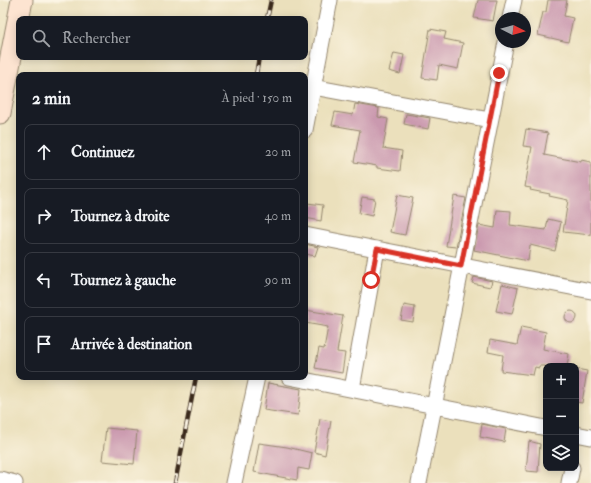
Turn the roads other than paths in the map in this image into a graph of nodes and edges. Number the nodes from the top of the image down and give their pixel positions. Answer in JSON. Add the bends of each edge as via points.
{"nodes":[{"id":1,"x":22,"y":0,"type":"edge"},
{"id":2,"x":330,"y":0,"type":"edge"},
{"id":3,"x":514,"y":0,"type":"edge"},
{"id":4,"x":511,"y":12,"type":"edge"},
{"id":5,"x":19,"y":16,"type":"edge"},
{"id":6,"x":16,"y":31,"type":"edge"},
{"id":7,"x":505,"y":48,"type":"edge"},
{"id":8,"x":313,"y":87,"type":"junction"},
{"id":9,"x":0,"y":113,"type":"edge"},
{"id":10,"x":308,"y":114,"type":"edge"},
{"id":11,"x":490,"y":120,"type":"junction"},
{"id":12,"x":308,"y":236,"type":"edge"},
{"id":13,"x":377,"y":249,"type":"junction"},
{"id":14,"x":461,"y":266,"type":"junction"},
{"id":15,"x":591,"y":291,"type":"edge"},
{"id":16,"x":256,"y":380,"type":"edge"},
{"id":17,"x":304,"y":380,"type":"edge"},
{"id":18,"x":352,"y":389,"type":"junction"},
{"id":19,"x":434,"y":406,"type":"junction"},
{"id":20,"x":543,"y":427,"type":"edge"},
{"id":21,"x":571,"y":471,"type":"edge"},
{"id":22,"x":0,"y":479,"type":"edge"},
{"id":23,"x":15,"y":483,"type":"edge"},
{"id":24,"x":234,"y":483,"type":"edge"},
{"id":25,"x":419,"y":483,"type":"edge"},
{"id":26,"x":569,"y":483,"type":"edge"}],
"edges":[{"from":1,"to":5,"type":"main road"},
{"from":2,"to":8,"type":"street"},
{"from":3,"to":4,"type":"street"},
{"from":6,"to":9,"type":"main road"},
{"from":7,"to":11,"type":"street"},
{"from":8,"to":10,"type":"street"},
{"from":8,"to":11,"type":"street"},
{"from":11,"to":14,"type":"street"},
{"from":12,"to":13,"type":"street"},
{"from":13,"to":14,"type":"street"},
{"from":13,"to":18,"type":"street"},
{"from":14,"to":15,"type":"street"},
{"from":14,"to":19,"type":"street"},
{"from":16,"to":24,"type":"street"},
{"from":17,"to":18,"type":"street"},
{"from":18,"to":19,"type":"street"},
{"from":19,"to":20,"type":"street"},
{"from":19,"to":25,"type":"street"},
{"from":21,"to":26,"type":"street"},
{"from":22,"to":23,"type":"street"}]}
